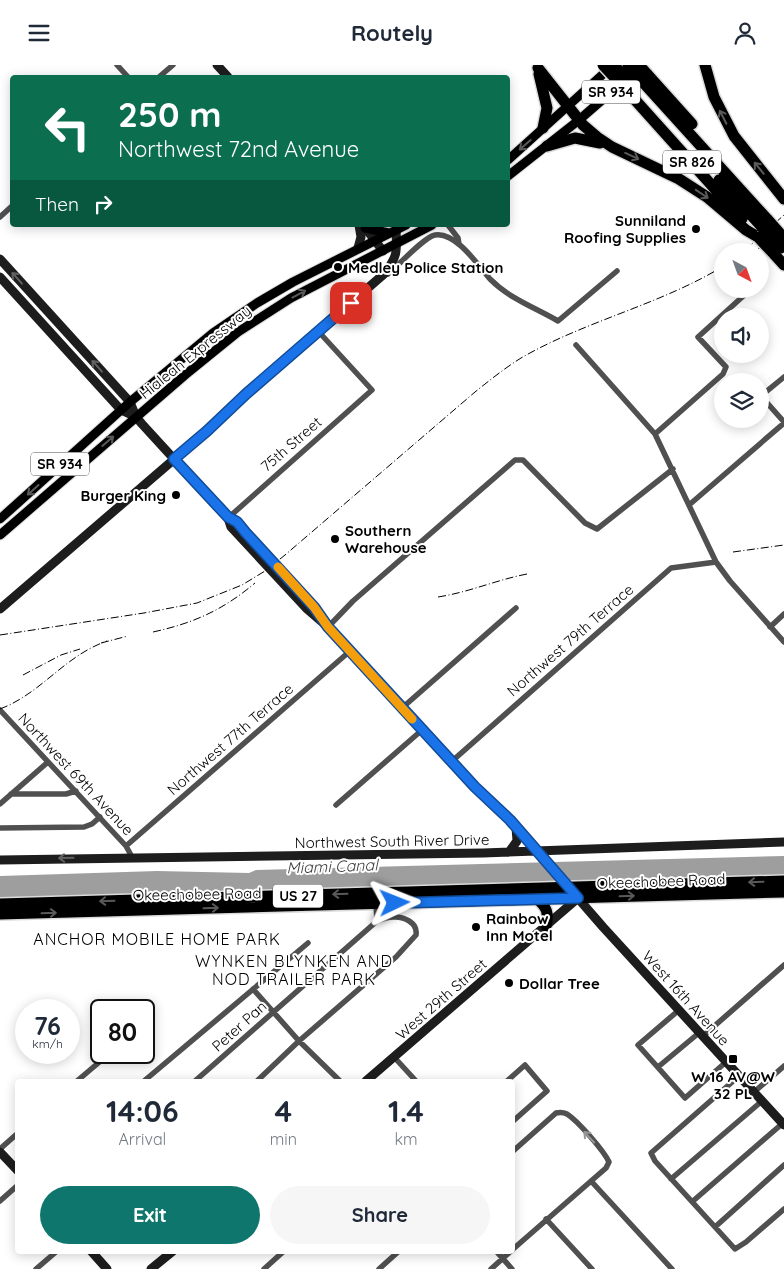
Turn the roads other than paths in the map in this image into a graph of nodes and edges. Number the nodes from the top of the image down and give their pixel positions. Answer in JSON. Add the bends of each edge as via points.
{"nodes":[{"id":1,"x":117,"y":65,"type":"edge"},
{"id":2,"x":174,"y":65,"type":"edge"},
{"id":3,"x":217,"y":65,"type":"edge"},
{"id":4,"x":603,"y":65,"type":"edge"},
{"id":5,"x":614,"y":65,"type":"edge"},
{"id":6,"x":628,"y":65,"type":"edge"},
{"id":7,"x":639,"y":65,"type":"edge"},
{"id":8,"x":704,"y":65,"type":"edge"},
{"id":9,"x":537,"y":66,"type":"edge"},
{"id":10,"x":126,"y":75,"type":"edge"},
{"id":11,"x":162,"y":75,"type":"edge"},
{"id":12,"x":226,"y":75,"type":"edge"},
{"id":13,"x":639,"y":80,"type":"edge"},
{"id":14,"x":568,"y":105,"type":"junction"},
{"id":15,"x":580,"y":120,"type":"junction"},
{"id":16,"x":543,"y":128,"type":"junction"},
{"id":17,"x":604,"y":143,"type":"junction"},
{"id":18,"x":547,"y":146,"type":"junction"},
{"id":19,"x":510,"y":158,"type":"edge"},
{"id":20,"x":510,"y":174,"type":"edge"},
{"id":21,"x":784,"y":199,"type":"edge"},
{"id":22,"x":10,"y":208,"type":"edge"},
{"id":23,"x":0,"y":217,"type":"edge"},
{"id":24,"x":363,"y":227,"type":"edge"},
{"id":25,"x":364,"y":227,"type":"edge"},
{"id":26,"x":368,"y":227,"type":"edge"},
{"id":27,"x":402,"y":227,"type":"edge"},
{"id":28,"x":428,"y":227,"type":"edge"},
{"id":29,"x":450,"y":227,"type":"edge"},
{"id":30,"x":761,"y":227,"type":"junction"},
{"id":31,"x":784,"y":227,"type":"edge"},
{"id":32,"x":393,"y":232,"type":"junction"},
{"id":33,"x":376,"y":239,"type":"junction"},
{"id":34,"x":397,"y":243,"type":"junction"},
{"id":35,"x":460,"y":246,"type":"junction"},
{"id":36,"x":358,"y":248,"type":"junction"},
{"id":37,"x":415,"y":248,"type":"junction"},
{"id":38,"x":781,"y":248,"type":"edge"},
{"id":39,"x":383,"y":251,"type":"junction"},
{"id":40,"x":0,"y":259,"type":"edge"},
{"id":41,"x":784,"y":265,"type":"edge"},
{"id":42,"x":387,"y":269,"type":"junction"},
{"id":43,"x":616,"y":271,"type":"dead end"},
{"id":44,"x":0,"y":277,"type":"edge"},
{"id":45,"x":33,"y":296,"type":"junction"},
{"id":46,"x":741,"y":298,"type":"edge"},
{"id":47,"x":24,"y":304,"type":"junction"},
{"id":48,"x":45,"y":327,"type":"junction"},
{"id":49,"x":318,"y":331,"type":"junction"},
{"id":50,"x":576,"y":345,"type":"dead end"},
{"id":51,"x":80,"y":347,"type":"junction"},
{"id":52,"x":784,"y":377,"type":"edge"},
{"id":53,"x":769,"y":389,"type":"edge"},
{"id":54,"x":130,"y":402,"type":"junction"},
{"id":55,"x":769,"y":405,"type":"edge"},
{"id":56,"x":121,"y":410,"type":"junction"},
{"id":57,"x":136,"y":417,"type":"junction"},
{"id":58,"x":784,"y":422,"type":"edge"},
{"id":59,"x":655,"y":434,"type":"junction"},
{"id":60,"x":174,"y":459,"type":"junction"},
{"id":61,"x":672,"y":469,"type":"junction"},
{"id":62,"x":689,"y":505,"type":"junction"},
{"id":63,"x":228,"y":517,"type":"junction"},
{"id":64,"x":0,"y":519,"type":"edge"},
{"id":65,"x":0,"y":535,"type":"edge"},
{"id":66,"x":716,"y":562,"type":"junction"},
{"id":67,"x":516,"y":608,"type":"dead end"},
{"id":68,"x":0,"y":609,"type":"edge"},
{"id":69,"x":784,"y":614,"type":"edge"},
{"id":70,"x":328,"y":627,"type":"junction"},
{"id":71,"x":770,"y":627,"type":"junction"},
{"id":72,"x":784,"y":642,"type":"edge"},
{"id":73,"x":350,"y":651,"type":"junction"},
{"id":74,"x":402,"y":708,"type":"junction"},
{"id":75,"x":0,"y":711,"type":"edge"},
{"id":76,"x":422,"y":730,"type":"junction"},
{"id":77,"x":451,"y":761,"type":"junction"},
{"id":78,"x":48,"y":762,"type":"junction"},
{"id":79,"x":76,"y":791,"type":"junction"},
{"id":80,"x":11,"y":794,"type":"junction"},
{"id":81,"x":0,"y":804,"type":"edge"},
{"id":82,"x":336,"y":805,"type":"dead end"},
{"id":83,"x":100,"y":817,"type":"junction"},
{"id":84,"x":516,"y":826,"type":"junction"},
{"id":85,"x":0,"y":828,"type":"edge"},
{"id":86,"x":784,"y":842,"type":"edge"},
{"id":87,"x":126,"y":846,"type":"junction"},
{"id":88,"x":536,"y":851,"type":"junction"},
{"id":89,"x":509,"y":852,"type":"junction"},
{"id":90,"x":557,"y":853,"type":"junction"},
{"id":91,"x":132,"y":857,"type":"junction"},
{"id":92,"x":0,"y":860,"type":"edge"},
{"id":93,"x":548,"y":864,"type":"junction"},
{"id":94,"x":784,"y":881,"type":"edge"},
{"id":95,"x":567,"y":885,"type":"junction"},
{"id":96,"x":784,"y":892,"type":"edge"},
{"id":97,"x":578,"y":898,"type":"junction"},
{"id":98,"x":537,"y":899,"type":"junction"},
{"id":99,"x":0,"y":904,"type":"edge"},
{"id":100,"x":13,"y":904,"type":"junction"},
{"id":101,"x":376,"y":904,"type":"junction"},
{"id":102,"x":0,"y":909,"type":"edge"},
{"id":103,"x":0,"y":914,"type":"edge"},
{"id":104,"x":377,"y":921,"type":"junction"},
{"id":105,"x":546,"y":925,"type":"junction"},
{"id":106,"x":308,"y":943,"type":"dead end"},
{"id":107,"x":784,"y":965,"type":"edge"},
{"id":108,"x":253,"y":989,"type":"junction"},
{"id":109,"x":679,"y":1010,"type":"junction"},
{"id":110,"x":274,"y":1012,"type":"junction"},
{"id":111,"x":701,"y":1034,"type":"junction"},
{"id":112,"x":299,"y":1041,"type":"junction"},
{"id":113,"x":394,"y":1057,"type":"junction"},
{"id":114,"x":726,"y":1062,"type":"junction"},
{"id":115,"x":97,"y":1064,"type":"edge"},
{"id":116,"x":784,"y":1066,"type":"edge"},
{"id":117,"x":658,"y":1067,"type":"junction"},
{"id":118,"x":739,"y":1076,"type":"junction"},
{"id":119,"x":80,"y":1079,"type":"edge"},
{"id":120,"x":146,"y":1079,"type":"edge"},
{"id":121,"x":198,"y":1079,"type":"edge"},
{"id":122,"x":259,"y":1079,"type":"edge"},
{"id":123,"x":338,"y":1079,"type":"edge"},
{"id":124,"x":370,"y":1079,"type":"edge"},
{"id":125,"x":414,"y":1079,"type":"edge"},
{"id":126,"x":509,"y":1079,"type":"edge"},
{"id":127,"x":754,"y":1092,"type":"junction"},
{"id":128,"x":762,"y":1101,"type":"junction"},
{"id":129,"x":515,"y":1119,"type":"edge"},
{"id":130,"x":783,"y":1124,"type":"edge"},
{"id":131,"x":15,"y":1136,"type":"edge"},
{"id":132,"x":515,"y":1149,"type":"edge"},
{"id":133,"x":0,"y":1150,"type":"edge"},
{"id":134,"x":784,"y":1165,"type":"edge"},
{"id":135,"x":15,"y":1168,"type":"edge"},
{"id":136,"x":671,"y":1179,"type":"junction"},
{"id":137,"x":592,"y":1181,"type":"junction"},
{"id":138,"x":15,"y":1188,"type":"edge"},
{"id":139,"x":0,"y":1201,"type":"edge"},
{"id":140,"x":693,"y":1201,"type":"junction"},
{"id":141,"x":784,"y":1209,"type":"edge"},
{"id":142,"x":546,"y":1219,"type":"junction"},
{"id":143,"x":715,"y":1227,"type":"junction"},
{"id":144,"x":515,"y":1248,"type":"edge"},
{"id":145,"x":54,"y":1254,"type":"edge"},
{"id":146,"x":93,"y":1254,"type":"edge"},
{"id":147,"x":169,"y":1254,"type":"edge"},
{"id":148,"x":281,"y":1254,"type":"edge"},
{"id":149,"x":396,"y":1254,"type":"edge"},
{"id":150,"x":499,"y":1254,"type":"edge"},
{"id":151,"x":509,"y":1254,"type":"edge"},
{"id":152,"x":503,"y":1259,"type":"junction"},
{"id":153,"x":36,"y":1269,"type":"edge"},
{"id":154,"x":107,"y":1269,"type":"edge"},
{"id":155,"x":151,"y":1269,"type":"edge"},
{"id":156,"x":264,"y":1269,"type":"edge"},
{"id":157,"x":379,"y":1269,"type":"edge"},
{"id":158,"x":491,"y":1269,"type":"edge"},
{"id":159,"x":512,"y":1269,"type":"edge"},
{"id":160,"x":592,"y":1269,"type":"edge"},
{"id":161,"x":672,"y":1269,"type":"edge"}],
"edges":[{"from":1,"to":10,"type":"street"},
{"from":2,"to":11,"type":"street"},
{"from":3,"to":12,"type":"main road"},
{"from":4,"to":13,"type":"highway","number":"SR 826","bridge":true},
{"from":5,"to":13,"type":"highway","bridge":true},
{"from":5,"to":14,"type":"main road","number":"SR 934"},
{"from":6,"to":13,"type":"highway","bridge":true},
{"from":7,"to":13,"type":"highway","number":"SR 826","bridge":true},
{"from":21,"to":8,"type":"highway","one_way":true,"via":[[734,136],[714,97]]},
{"from":9,"to":14,"type":"highway"},
{"from":9,"to":16,"type":"highway","via":[[547,108]]},
{"from":13,"to":15,"type":"main road","number":"SR 934"},
{"from":13,"to":30,"type":"highway","number":"SR 826"},
{"from":13,"to":30,"type":"highway","number":"SR 826","via":[[706,177]]},
{"from":14,"to":15,"type":"highway"},
{"from":14,"to":16,"type":"main road","number":"SR 934"},
{"from":15,"to":17,"type":"highway"},
{"from":15,"to":18,"type":"main road","number":"SR 934"},
{"from":16,"to":19,"type":"main road","number":"SR 934","one_way":true},
{"from":17,"to":18,"type":"highway","via":[[576,137]]},
{"from":17,"to":30,"type":"highway","one_way":true,"via":[[679,179],[746,230]]},
{"from":18,"to":20,"type":"main road","number":"SR 934"},
{"from":22,"to":23,"type":"street"},
{"from":24,"to":36,"type":"main road"},
{"from":25,"to":33,"type":"main road"},
{"from":26,"to":32,"type":"main road"},
{"from":27,"to":32,"type":"main road","name":"Hialeah Expressway","number":"SR 934"},
{"from":28,"to":34,"type":"main road","name":"Hialeah Expressway","number":"SR 934"},
{"from":29,"to":35,"type":"street"},
{"from":30,"to":31,"type":"highway","number":"SR 826"},
{"from":30,"to":38,"type":"highway","number":"SR 826","bridge":true},
{"from":30,"to":38,"type":"highway","bridge":true},
{"from":32,"to":33,"type":"main road","name":"Hialeah Expressway","number":"SR 934"},
{"from":32,"to":34,"type":"main road"},
{"from":33,"to":36,"type":"main road","name":"Hialeah Expressway","number":"SR 934"},
{"from":33,"to":39,"type":"main road"},
{"from":34,"to":39,"type":"main road","name":"Hialeah Expressway","number":"SR 934"},
{"from":34,"to":42,"type":"main road","via":[[387,261]]},
{"from":35,"to":37,"type":"street","via":[[451,238],[440,235],[430,237]]},
{"from":35,"to":43,"type":"street","via":[[513,298],[558,321]]},
{"from":36,"to":54,"type":"main road","name":"Hialeah Expressway","number":"SR 934","via":[[293,281],[239,315]]},
{"from":37,"to":42,"type":"street"},
{"from":37,"to":42,"type":"street","via":[[388,274]]},
{"from":38,"to":41,"type":"highway","number":"SR 826"},
{"from":57,"to":39,"type":"main road","name":"Hialeah Expressway","number":"SR 934","one_way":true,"via":[[209,354],[262,316]]},
{"from":45,"to":40,"type":"main road","one_way":true},
{"from":42,"to":49,"type":"main road"},
{"from":44,"to":47,"type":"main road"},
{"from":45,"to":47,"type":"main road"},
{"from":45,"to":51,"type":"main road"},
{"from":46,"to":59,"type":"street","via":[[698,337],[726,367],[723,375]]},
{"from":47,"to":48,"type":"main road"},
{"from":48,"to":51,"type":"main road","via":[[55,330],[69,344]]},
{"from":48,"to":56,"type":"main road"},
{"from":49,"to":60,"type":"main road"},
{"from":49,"to":63,"type":"street","name":"75th Street","via":[[372,390]]},
{"from":50,"to":59,"type":"street"},
{"from":54,"to":51,"type":"main road","one_way":true},
{"from":52,"to":53,"type":"street"},
{"from":54,"to":56,"type":"main road","name":"Hialeah Expressway","number":"SR 934"},
{"from":54,"to":57,"type":"main road"},
{"from":55,"to":58,"type":"street"},
{"from":56,"to":57,"type":"main road"},
{"from":56,"to":64,"type":"main road","name":"Hialeah Expressway","number":"SR 934","one_way":true},
{"from":57,"to":60,"type":"main road","name":"West 16th Avenue"},
{"from":65,"to":57,"type":"main road","name":"Hialeah Expressway","number":"SR 934","one_way":true},
{"from":58,"to":62,"type":"street"},
{"from":59,"to":61,"type":"street"},
{"from":60,"to":63,"type":"main road","name":"West 16th Avenue"},
{"from":60,"to":68,"type":"main road"},
{"from":61,"to":62,"type":"street"},
{"from":61,"to":70,"type":"street","via":[[597,529],[585,523],[522,460],[514,461]]},
{"from":62,"to":66,"type":"street"},
{"from":63,"to":70,"type":"main road","name":"West 16th Avenue","via":[[237,522],[260,547]]},
{"from":66,"to":71,"type":"street"},
{"from":66,"to":77,"type":"street","name":"Northwest 79th Terrace","via":[[671,568]]},
{"from":67,"to":74,"type":"street"},
{"from":69,"to":71,"type":"street"},
{"from":70,"to":73,"type":"main road","name":"West 16th Avenue"},
{"from":71,"to":72,"type":"street"},
{"from":73,"to":74,"type":"main road","name":"West 16th Avenue"},
{"from":73,"to":87,"type":"street","name":"Northwest 77th Terrace"},
{"from":74,"to":76,"type":"main road","name":"West 16th Avenue"},
{"from":75,"to":78,"type":"street","name":"Northwest 69th Avenue"},
{"from":76,"to":77,"type":"main road","name":"West 16th Avenue"},
{"from":76,"to":82,"type":"street"},
{"from":77,"to":84,"type":"main road","name":"West 16th Avenue"},
{"from":78,"to":79,"type":"street","name":"Northwest 69th Avenue"},
{"from":78,"to":80,"type":"street"},
{"from":79,"to":80,"type":"street","via":[[66,794]]},
{"from":79,"to":83,"type":"street","name":"Northwest 69th Avenue"},
{"from":80,"to":81,"type":"street"},
{"from":83,"to":85,"type":"street","via":[[84,827]]},
{"from":83,"to":87,"type":"street","name":"Northwest 69th Avenue"},
{"from":84,"to":88,"type":"main road","name":"West 16th Avenue"},
{"from":84,"to":89,"type":"main road","via":[[517,841]]},
{"from":86,"to":90,"type":"main road","name":"Northwest South River Drive"},
{"from":87,"to":91,"type":"street","name":"Northwest 69th Avenue"},
{"from":88,"to":89,"type":"main road","name":"Northwest South River Drive"},
{"from":88,"to":90,"type":"main road","name":"Northwest South River Drive"},
{"from":88,"to":93,"type":"main road","name":"West 16th Avenue"},
{"from":89,"to":91,"type":"main road","name":"Northwest South River Drive"},
{"from":90,"to":93,"type":"main road"},
{"from":91,"to":92,"type":"main road","name":"Northwest South River Drive","one_way":true},
{"from":93,"to":95,"type":"main road","name":"West 16th Avenue"},
{"from":94,"to":95,"type":"highway","name":"Okeechobee Road","number":"US 27","one_way":true},
{"from":95,"to":97,"type":"main road","name":"West 16th Avenue"},
{"from":95,"to":100,"type":"highway","name":"Okeechobee Road","number":"US 27","one_way":true},
{"from":97,"to":96,"type":"highway","name":"Okeechobee Road","number":"US 27","one_way":true},
{"from":97,"to":98,"type":"highway","name":"Okeechobee Road","number":"US 27"},
{"from":97,"to":105,"type":"main road","name":"West 29th Street"},
{"from":97,"to":109,"type":"main road","name":"West 16th Avenue"},
{"from":98,"to":101,"type":"highway","name":"Okeechobee Road","number":"US 27"},
{"from":98,"to":105,"type":"highway","via":[[547,911]]},
{"from":99,"to":100,"type":"highway","name":"Okeechobee Road","number":"US 27"},
{"from":100,"to":102,"type":"highway"},
{"from":103,"to":101,"type":"highway","name":"Okeechobee Road","number":"US 27","one_way":true},
{"from":101,"to":104,"type":"street"},
{"from":104,"to":110,"type":"street","name":"Peter Pan"},
{"from":104,"to":112,"type":"street","via":[[395,916],[409,921],[414,925],[416,935],[396,957]]},
{"from":105,"to":113,"type":"main road","name":"West 29th Street"},
{"from":106,"to":108,"type":"street"},
{"from":107,"to":111,"type":"street"},
{"from":108,"to":110,"type":"street"},
{"from":108,"to":120,"type":"street"},
{"from":109,"to":111,"type":"main road","name":"West 16th Avenue"},
{"from":109,"to":117,"type":"street","via":[[638,1045]]},
{"from":110,"to":112,"type":"street"},
{"from":110,"to":121,"type":"street","name":"Peter Pan"},
{"from":111,"to":114,"type":"main road","name":"West 16th Avenue"},
{"from":111,"to":117,"type":"street"},
{"from":112,"to":122,"type":"street"},
{"from":112,"to":123,"type":"street"},
{"from":113,"to":124,"type":"main road","name":"West 29th Street"},
{"from":113,"to":125,"type":"street"},
{"from":114,"to":117,"type":"street","via":[[686,1098]]},
{"from":114,"to":118,"type":"main road","name":"West 16th Avenue"},
{"from":115,"to":119,"type":"street"},
{"from":116,"to":127,"type":"street"},
{"from":118,"to":127,"type":"main road","name":"West 16th Avenue"},
{"from":118,"to":136,"type":"street","via":[[651,1153]]},
{"from":126,"to":129,"type":"street","via":[[525,1065],[547,1091]]},
{"from":127,"to":128,"type":"main road","name":"West 16th Avenue"},
{"from":128,"to":130,"type":"main road","name":"West 16th Avenue"},
{"from":128,"to":136,"type":"street"},
{"from":130,"to":140,"type":"street"},
{"from":131,"to":133,"type":"street"},
{"from":137,"to":132,"type":"street","one_way":true,"via":[[609,1162],[567,1114],[556,1113]]},
{"from":133,"to":135,"type":"main road"},
{"from":134,"to":143,"type":"street"},
{"from":136,"to":140,"type":"street"},
{"from":137,"to":142,"type":"street"},
{"from":137,"to":161,"type":"street"},
{"from":138,"to":139,"type":"street"},
{"from":140,"to":143,"type":"street"},
{"from":141,"to":143,"type":"street","via":[[735,1249]]},
{"from":142,"to":144,"type":"street"},
{"from":142,"to":160,"type":"street"},
{"from":145,"to":153,"type":"street"},
{"from":146,"to":154,"type":"main road"},
{"from":147,"to":155,"type":"main road"},
{"from":148,"to":156,"type":"street"},
{"from":149,"to":157,"type":"street"},
{"from":150,"to":152,"type":"street"},
{"from":151,"to":152,"type":"street"},
{"from":152,"to":158,"type":"street"},
{"from":152,"to":159,"type":"street"}]}
